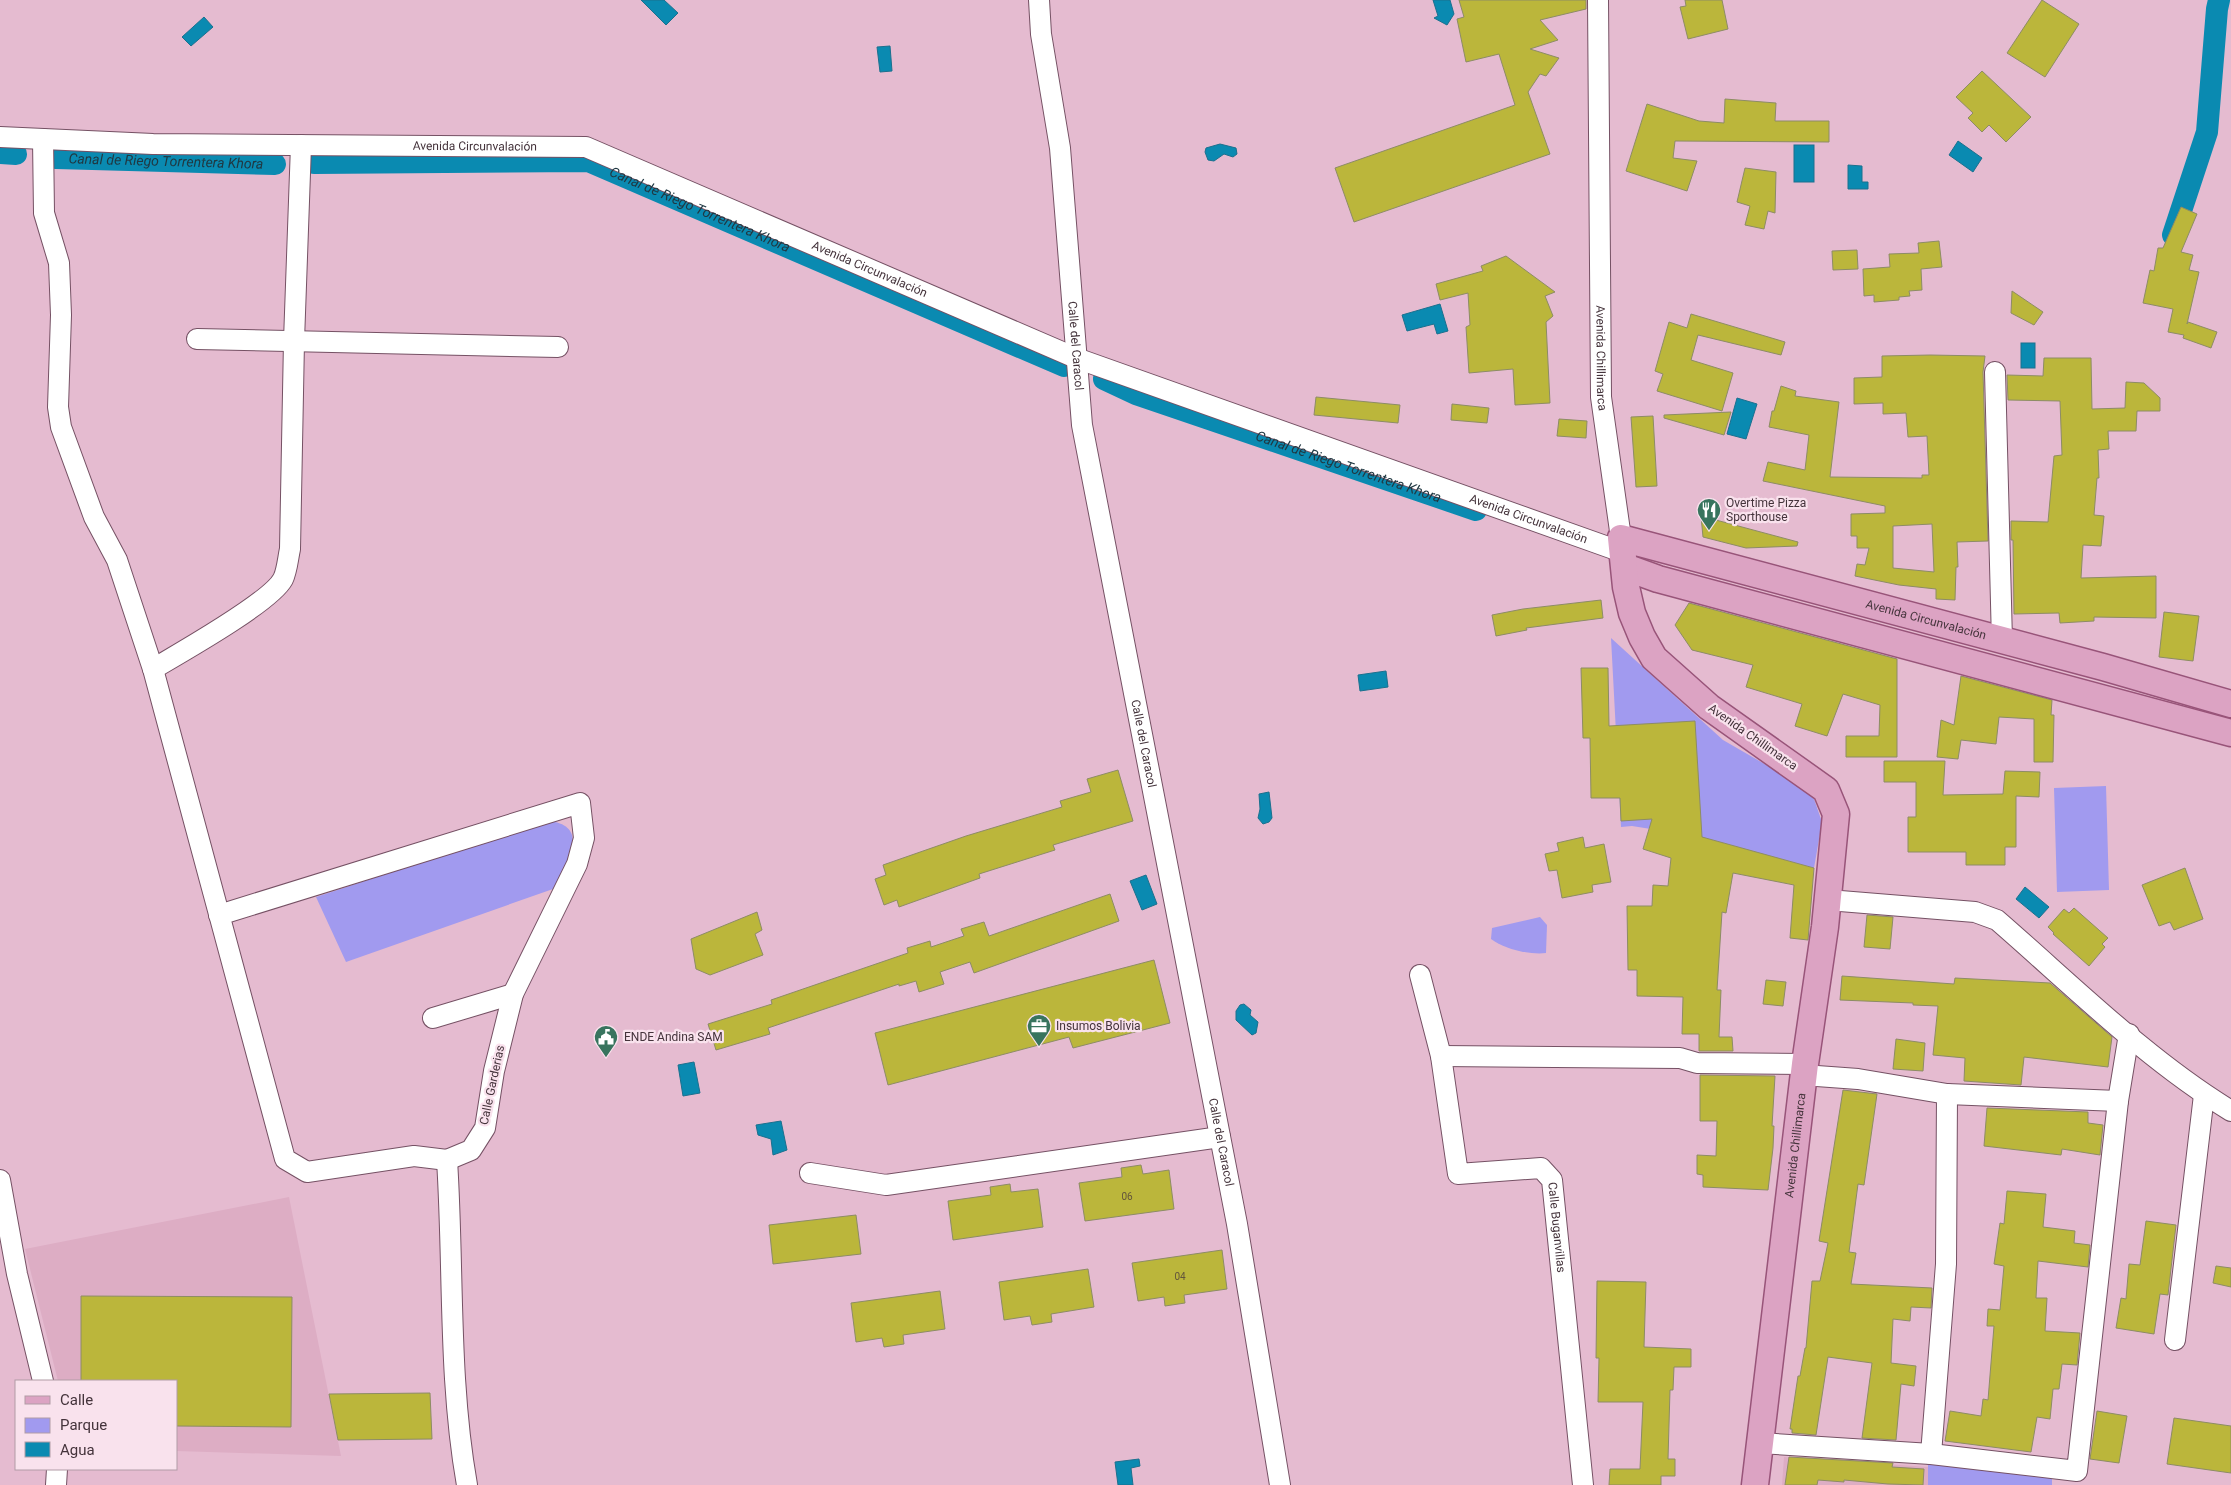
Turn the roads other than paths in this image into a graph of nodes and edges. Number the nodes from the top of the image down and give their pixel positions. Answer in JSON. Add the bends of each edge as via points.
{"nodes":[{"id":1,"x":1039,"y":0,"type":"edge"},
{"id":2,"x":1598,"y":0,"type":"edge"},
{"id":3,"x":0,"y":137,"type":"edge"},
{"id":4,"x":43,"y":139,"type":"junction"},
{"id":5,"x":301,"y":145,"type":"junction"},
{"id":6,"x":197,"y":339,"type":"dead end"},
{"id":7,"x":294,"y":341,"type":"junction"},
{"id":8,"x":558,"y":347,"type":"dead end"},
{"id":9,"x":1076,"y":358,"type":"junction"},
{"id":10,"x":1995,"y":372,"type":"dead end"},
{"id":11,"x":1623,"y":552,"type":"junction"},
{"id":12,"x":2002,"y":630,"type":"junction"},
{"id":13,"x":154,"y":669,"type":"junction"},
{"id":14,"x":2231,"y":704,"type":"edge"},
{"id":15,"x":2231,"y":733,"type":"edge"},
{"id":16,"x":1828,"y":900,"type":"junction"},
{"id":17,"x":219,"y":915,"type":"junction"},
{"id":18,"x":1420,"y":975,"type":"dead end"},
{"id":19,"x":512,"y":994,"type":"junction"},
{"id":20,"x":433,"y":1018,"type":"dead end"},
{"id":21,"x":2129,"y":1034,"type":"junction"},
{"id":22,"x":1441,"y":1056,"type":"junction"},
{"id":23,"x":1804,"y":1069,"type":"junction"},
{"id":24,"x":1947,"y":1094,"type":"junction"},
{"id":25,"x":2204,"y":1095,"type":"junction"},
{"id":26,"x":2118,"y":1101,"type":"junction"},
{"id":27,"x":2231,"y":1111,"type":"edge"},
{"id":28,"x":1220,"y":1136,"type":"junction"},
{"id":29,"x":447,"y":1160,"type":"junction"},
{"id":30,"x":810,"y":1173,"type":"dead end"},
{"id":31,"x":2,"y":1190,"type":"edge"},
{"id":32,"x":8,"y":1275,"type":"edge"},
{"id":33,"x":2175,"y":1340,"type":"dead end"},
{"id":34,"x":43,"y":1380,"type":"edge"},
{"id":35,"x":1759,"y":1443,"type":"junction"},
{"id":36,"x":1931,"y":1454,"type":"junction"},
{"id":37,"x":57,"y":1470,"type":"edge"},
{"id":38,"x":56,"y":1485,"type":"edge"},
{"id":39,"x":467,"y":1485,"type":"edge"},
{"id":40,"x":1280,"y":1485,"type":"edge"},
{"id":41,"x":1583,"y":1485,"type":"edge"},
{"id":42,"x":1755,"y":1485,"type":"edge"}],
"edges":[{"from":1,"to":9,"type":"street","name":"Calle del Caracol","via":[[1041,34],[1060,148]]},
{"from":2,"to":11,"type":"street","name":"Avenida Chillimarca","via":[[1601,389]]},
{"from":3,"to":4,"type":"street","name":"Avenida Circunvalación"},
{"from":4,"to":5,"type":"street","name":"Avenida Circunvalación"},
{"from":4,"to":13,"type":"street","via":[[44,214],[59,263],[58,398],[61,427],[94,517],[118,560]]},
{"from":5,"to":7,"type":"street"},
{"from":5,"to":9,"type":"street","name":"Avenida Circunvalación","via":[[586,146]]},
{"from":6,"to":7,"type":"street"},
{"from":7,"to":8,"type":"street"},
{"from":7,"to":13,"type":"street","via":[[290,549],[283,579],[269,594],[231,621]]},
{"from":9,"to":11,"type":"street","name":"Avenida Circunvalación"},
{"from":9,"to":28,"type":"street","name":"Calle del Caracol","via":[[1082,425]]},
{"from":10,"to":12,"type":"street"},
{"from":11,"to":12,"type":"main road","name":"Avenida Circunvalación"},
{"from":11,"to":15,"type":"main road","name":"Avenida Circunvalación","via":[[1668,582]]},
{"from":11,"to":16,"type":"main road","name":"Avenida Chillimarca","via":[[1632,613],[1654,658],[1709,707],[1826,790],[1836,814]]},
{"from":12,"to":14,"type":"main road","name":"Avenida Circunvalación","via":[[2103,667]]},
{"from":13,"to":17,"type":"street"},
{"from":16,"to":21,"type":"street","via":[[1988,915]]},
{"from":16,"to":23,"type":"main road","name":"Avenida Chillimarca"},
{"from":17,"to":19,"type":"street","name":"Calle Garderias","via":[[580,803],[584,838],[577,864]]},
{"from":17,"to":29,"type":"street","via":[[285,1159],[306,1172],[414,1156]]},
{"from":18,"to":22,"type":"street","name":"Calle Buganvillas"},
{"from":19,"to":20,"type":"street"},
{"from":19,"to":29,"type":"street","name":"Calle Garderias","via":[[485,1128],[471,1150]]},
{"from":21,"to":25,"type":"street"},
{"from":21,"to":26,"type":"street"},
{"from":22,"to":23,"type":"street","via":[[1680,1058]]},
{"from":22,"to":41,"type":"street","name":"Calle Buganvillas","via":[[1458,1174],[1541,1168],[1552,1180]]},
{"from":23,"to":24,"type":"street"},
{"from":23,"to":35,"type":"main road","name":"Avenida Chillimarca"},
{"from":24,"to":26,"type":"street"},
{"from":24,"to":36,"type":"street","via":[[1946,1264]]},
{"from":25,"to":27,"type":"street"},
{"from":25,"to":33,"type":"street"},
{"from":26,"to":36,"type":"street","via":[[2077,1471]]},
{"from":28,"to":30,"type":"street","via":[[886,1185]]},
{"from":28,"to":40,"type":"street","name":"Calle del Caracol","via":[[1238,1224]]},
{"from":29,"to":39,"type":"street","via":[[452,1230],[454,1373]]},
{"from":31,"to":32,"type":"street"},
{"from":32,"to":34,"type":"street"},
{"from":35,"to":36,"type":"street"},
{"from":35,"to":42,"type":"main road","name":"Avenida Chillimarca"},
{"from":37,"to":38,"type":"street"}]}
